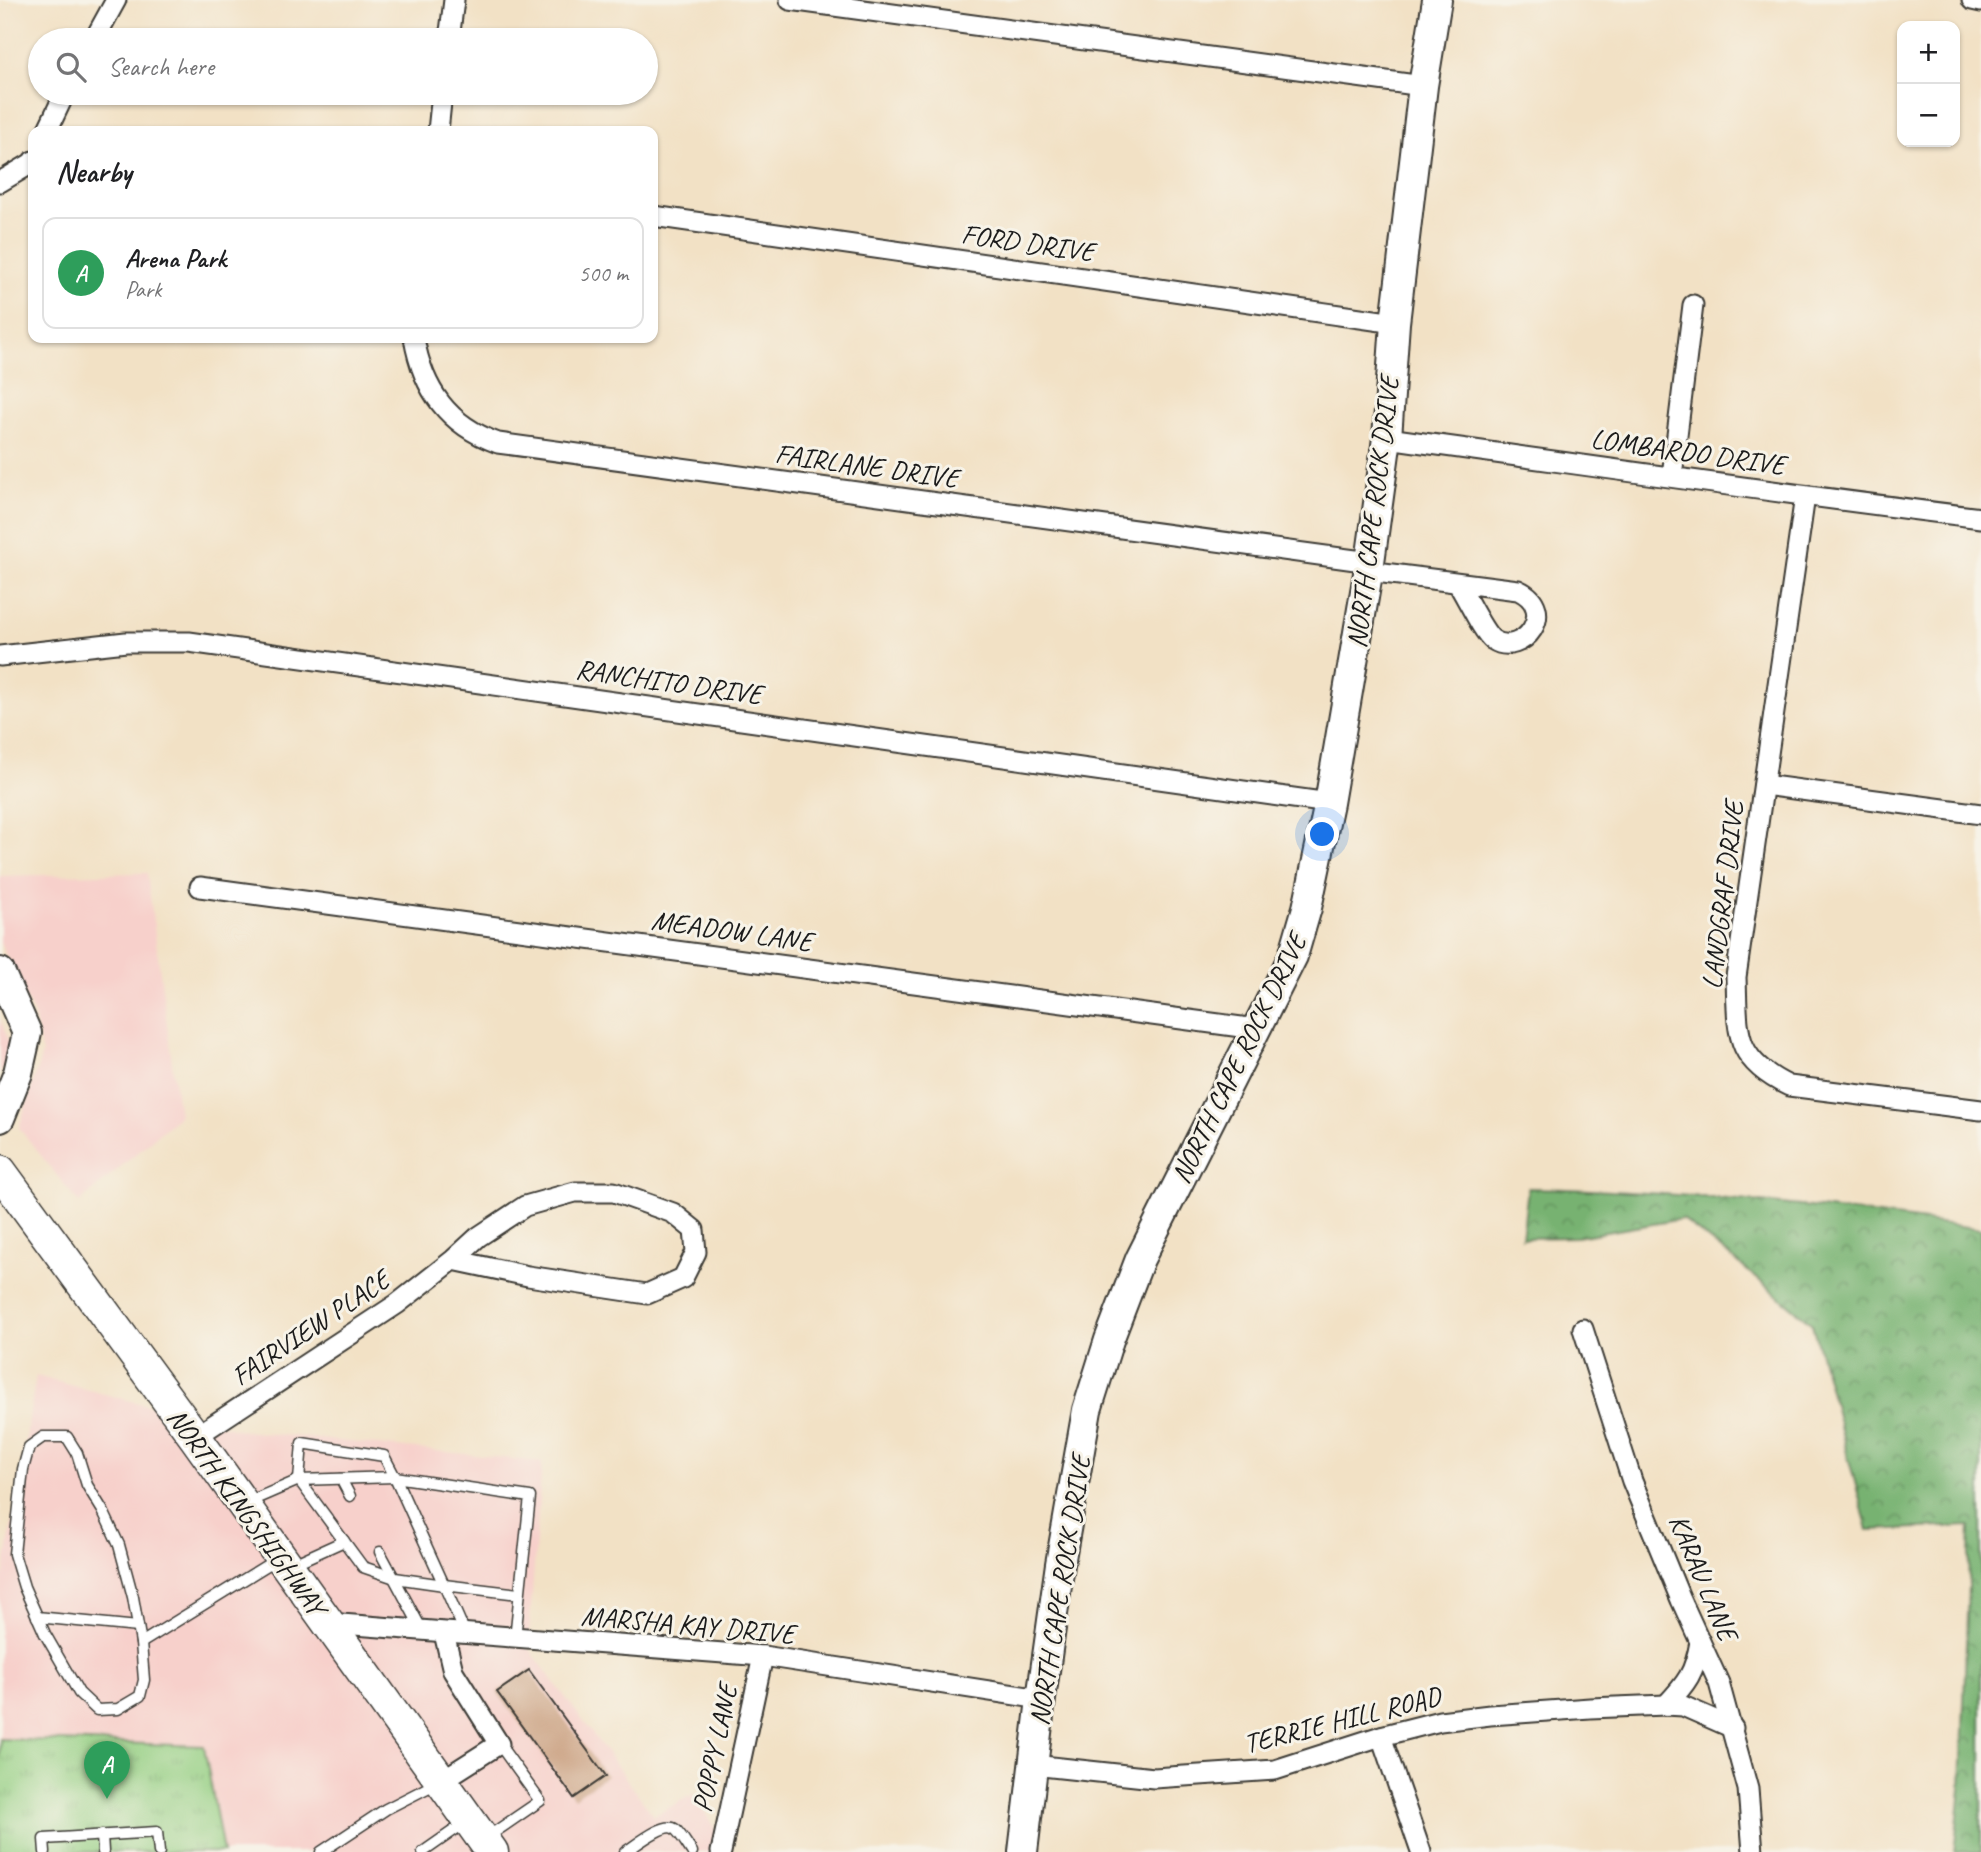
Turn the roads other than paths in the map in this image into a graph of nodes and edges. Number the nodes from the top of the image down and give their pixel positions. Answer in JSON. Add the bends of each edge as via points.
{"nodes":[{"id":1,"x":116,"y":0,"type":"edge"},
{"id":2,"x":454,"y":0,"type":"edge"},
{"id":3,"x":790,"y":0,"type":"edge"},
{"id":4,"x":1437,"y":0,"type":"edge"},
{"id":5,"x":1972,"y":0,"type":"edge"},
{"id":6,"x":1981,"y":2,"type":"edge"},
{"id":7,"x":101,"y":28,"type":"edge"},
{"id":8,"x":450,"y":28,"type":"edge"},
{"id":9,"x":1423,"y":86,"type":"junction"},
{"id":10,"x":59,"y":105,"type":"edge"},
{"id":11,"x":441,"y":105,"type":"edge"},
{"id":12,"x":49,"y":126,"type":"edge"},
{"id":13,"x":439,"y":126,"type":"edge"},
{"id":14,"x":28,"y":165,"type":"edge"},
{"id":15,"x":0,"y":182,"type":"edge"},
{"id":16,"x":658,"y":217,"type":"edge"},
{"id":17,"x":1693,"y":305,"type":"dead end"},
{"id":18,"x":1395,"y":323,"type":"junction"},
{"id":19,"x":415,"y":343,"type":"edge"},
{"id":20,"x":1387,"y":438,"type":"junction"},
{"id":21,"x":1672,"y":476,"type":"junction"},
{"id":22,"x":1805,"y":496,"type":"junction"},
{"id":23,"x":1981,"y":518,"type":"edge"},
{"id":24,"x":1369,"y":567,"type":"junction"},
{"id":25,"x":1458,"y":584,"type":"dead end"},
{"id":26,"x":0,"y":656,"type":"edge"},
{"id":27,"x":1764,"y":785,"type":"junction"},
{"id":28,"x":1329,"y":803,"type":"junction"},
{"id":29,"x":1981,"y":814,"type":"edge"},
{"id":30,"x":200,"y":887,"type":"dead end"},
{"id":31,"x":0,"y":972,"type":"edge"},
{"id":32,"x":1256,"y":1029,"type":"junction"},
{"id":33,"x":1981,"y":1110,"type":"edge"},
{"id":34,"x":0,"y":1118,"type":"edge"},
{"id":35,"x":0,"y":1171,"type":"edge"},
{"id":36,"x":453,"y":1260,"type":"junction"},
{"id":37,"x":1583,"y":1329,"type":"dead end"},
{"id":38,"x":195,"y":1437,"type":"junction"},
{"id":39,"x":395,"y":1476,"type":"junction"},
{"id":40,"x":341,"y":1479,"type":"junction"},
{"id":41,"x":299,"y":1480,"type":"junction"},
{"id":42,"x":350,"y":1496,"type":"dead end"},
{"id":43,"x":243,"y":1504,"type":"junction"},
{"id":44,"x":344,"y":1541,"type":"junction"},
{"id":45,"x":380,"y":1552,"type":"dead end"},
{"id":46,"x":284,"y":1562,"type":"junction"},
{"id":47,"x":395,"y":1578,"type":"junction"},
{"id":48,"x":444,"y":1585,"type":"junction"},
{"id":49,"x":519,"y":1594,"type":"junction"},
{"id":50,"x":37,"y":1617,"type":"junction"},
{"id":51,"x":328,"y":1623,"type":"junction"},
{"id":52,"x":138,"y":1627,"type":"junction"},
{"id":53,"x":422,"y":1630,"type":"junction"},
{"id":54,"x":444,"y":1633,"type":"junction"},
{"id":55,"x":466,"y":1634,"type":"junction"},
{"id":56,"x":515,"y":1638,"type":"junction"},
{"id":57,"x":1700,"y":1642,"type":"junction"},
{"id":58,"x":141,"y":1643,"type":"junction"},
{"id":59,"x":763,"y":1656,"type":"junction"},
{"id":60,"x":1041,"y":1699,"type":"junction"},
{"id":61,"x":1666,"y":1704,"type":"junction"},
{"id":62,"x":1733,"y":1728,"type":"junction"},
{"id":63,"x":1381,"y":1736,"type":"junction"},
{"id":64,"x":499,"y":1744,"type":"junction"},
{"id":65,"x":1033,"y":1765,"type":"junction"},
{"id":66,"x":440,"y":1781,"type":"junction"},
{"id":67,"x":102,"y":1835,"type":"junction"},
{"id":68,"x":481,"y":1837,"type":"edge"},
{"id":69,"x":45,"y":1852,"type":"edge"},
{"id":70,"x":103,"y":1852,"type":"edge"},
{"id":71,"x":159,"y":1852,"type":"edge"},
{"id":72,"x":321,"y":1852,"type":"edge"},
{"id":73,"x":423,"y":1852,"type":"edge"},
{"id":74,"x":625,"y":1852,"type":"edge"},
{"id":75,"x":692,"y":1852,"type":"edge"},
{"id":76,"x":721,"y":1852,"type":"edge"},
{"id":77,"x":1023,"y":1852,"type":"edge"},
{"id":78,"x":1421,"y":1852,"type":"edge"},
{"id":79,"x":1753,"y":1852,"type":"edge"}],
"edges":[{"from":1,"to":7,"type":"street"},
{"from":2,"to":8,"type":"street"},
{"from":3,"to":9,"type":"street"},
{"from":4,"to":9,"type":"street","name":"NORTH CAPE ROCK DRIVE"},
{"from":5,"to":6,"type":"street"},
{"from":9,"to":18,"type":"street","name":"NORTH CAPE ROCK DRIVE"},
{"from":10,"to":12,"type":"street"},
{"from":11,"to":13,"type":"street"},
{"from":14,"to":15,"type":"street"},
{"from":16,"to":18,"type":"street","name":"FORD DRIVE"},
{"from":17,"to":21,"type":"street"},
{"from":18,"to":20,"type":"street","name":"NORTH CAPE ROCK DRIVE"},
{"from":19,"to":24,"type":"street","name":"FAIRLANE DRIVE","via":[[424,375],[446,410],[460,424],[498,443]]},
{"from":20,"to":21,"type":"street","name":"LOMBARDO DRIVE"},
{"from":20,"to":24,"type":"street","name":"NORTH CAPE ROCK DRIVE"},
{"from":21,"to":22,"type":"street","name":"LOMBARDO DRIVE"},
{"from":22,"to":23,"type":"street","name":"LOMBARDO DRIVE"},
{"from":22,"to":27,"type":"street","name":"LANDGRAF DRIVE"},
{"from":24,"to":25,"type":"street","name":"FAIRLANE DRIVE"},
{"from":24,"to":28,"type":"street","name":"NORTH CAPE ROCK DRIVE"},
{"from":26,"to":28,"type":"street","name":"RANCHITO DRIVE","via":[[126,642],[189,642]]},
{"from":27,"to":29,"type":"street"},
{"from":27,"to":33,"type":"street","name":"LANDGRAF DRIVE","via":[[1736,977],[1741,1041],[1753,1064],[1789,1086]]},
{"from":28,"to":32,"type":"street","name":"NORTH CAPE ROCK DRIVE","via":[[1293,956]]},
{"from":30,"to":32,"type":"street","name":"MEADOW LANE"},
{"from":31,"to":34,"type":"street","via":[[27,1033],[19,1073]]},
{"from":32,"to":60,"type":"street","name":"NORTH CAPE ROCK DRIVE","via":[[1140,1259],[1109,1340],[1087,1410]]},
{"from":35,"to":38,"type":"main road","name":"NORTH KINGSHIGHWAY"},
{"from":36,"to":36,"type":"street","name":"FAIRVIEW PLACE","via":[[525,1206],[575,1192],[614,1192],[673,1213],[694,1230],[696,1252],[684,1278],[647,1294]]},
{"from":36,"to":38,"type":"street","name":"FAIRVIEW PLACE","via":[[397,1304]]},
{"from":37,"to":57,"type":"street","name":"KARAU LANE","via":[[1632,1481]]},
{"from":38,"to":43,"type":"main road","name":"NORTH KINGSHIGHWAY"},
{"from":39,"to":40,"type":"lane"},
{"from":39,"to":41,"type":"lane","via":[[384,1457],[302,1443]]},
{"from":39,"to":48,"type":"lane"},
{"from":39,"to":49,"type":"lane","via":[[530,1497]]},
{"from":40,"to":41,"type":"lane"},
{"from":40,"to":42,"type":"lane"},
{"from":41,"to":43,"type":"lane"},
{"from":41,"to":44,"type":"lane"},
{"from":43,"to":46,"type":"main road","name":"NORTH KINGSHIGHWAY"},
{"from":44,"to":46,"type":"lane"},
{"from":44,"to":47,"type":"lane","via":[[363,1567]]},
{"from":45,"to":47,"type":"lane"},
{"from":46,"to":51,"type":"main road","name":"NORTH KINGSHIGHWAY"},
{"from":46,"to":58,"type":"lane"},
{"from":47,"to":48,"type":"lane"},
{"from":47,"to":53,"type":"lane"},
{"from":48,"to":49,"type":"lane"},
{"from":48,"to":55,"type":"lane"},
{"from":49,"to":56,"type":"lane"},
{"from":50,"to":52,"type":"lane"},
{"from":50,"to":52,"type":"lane","via":[[13,1554],[23,1469],[29,1447],[43,1437],[67,1437],[119,1545]]},
{"from":50,"to":58,"type":"lane","via":[[79,1693],[97,1710],[118,1709],[140,1696],[144,1680]]},
{"from":51,"to":53,"type":"street","name":"MARSHA KAY DRIVE"},
{"from":51,"to":66,"type":"main road","name":"NORTH KINGSHIGHWAY"},
{"from":52,"to":58,"type":"lane"},
{"from":53,"to":54,"type":"street","name":"MARSHA KAY DRIVE"},
{"from":54,"to":55,"type":"street","name":"MARSHA KAY DRIVE"},
{"from":54,"to":64,"type":"street","via":[[453,1671]]},
{"from":55,"to":56,"type":"street","name":"MARSHA KAY DRIVE"},
{"from":56,"to":59,"type":"street","name":"MARSHA KAY DRIVE"},
{"from":57,"to":61,"type":"street","via":[[1696,1664]]},
{"from":57,"to":62,"type":"street","name":"KARAU LANE"},
{"from":59,"to":60,"type":"street","name":"MARSHA KAY DRIVE"},
{"from":59,"to":76,"type":"street","name":"POPPY LANE"},
{"from":60,"to":65,"type":"street","name":"NORTH CAPE ROCK DRIVE"},
{"from":61,"to":62,"type":"street","name":"TERRIE HILL ROAD","via":[[1683,1706]]},
{"from":61,"to":63,"type":"street","name":"TERRIE HILL ROAD","via":[[1490,1715],[1440,1721]]},
{"from":62,"to":79,"type":"street","name":"KARAU LANE","via":[[1748,1789]]},
{"from":63,"to":65,"type":"street","name":"TERRIE HILL ROAD","via":[[1275,1770],[1154,1778]]},
{"from":63,"to":78,"type":"street"},
{"from":64,"to":66,"type":"street"},
{"from":64,"to":68,"type":"lane","via":[[540,1801]]},
{"from":65,"to":77,"type":"street","name":"NORTH CAPE ROCK DRIVE"},
{"from":66,"to":68,"type":"main road","name":"NORTH KINGSHIGHWAY"},
{"from":66,"to":72,"type":"lane","via":[[386,1809]]},
{"from":67,"to":69,"type":"lane","via":[[44,1839]]},
{"from":67,"to":70,"type":"lane"},
{"from":67,"to":71,"type":"lane","via":[[157,1832]]},
{"from":68,"to":73,"type":"lane"},
{"from":74,"to":75,"type":"lane","via":[[670,1826]]}]}
